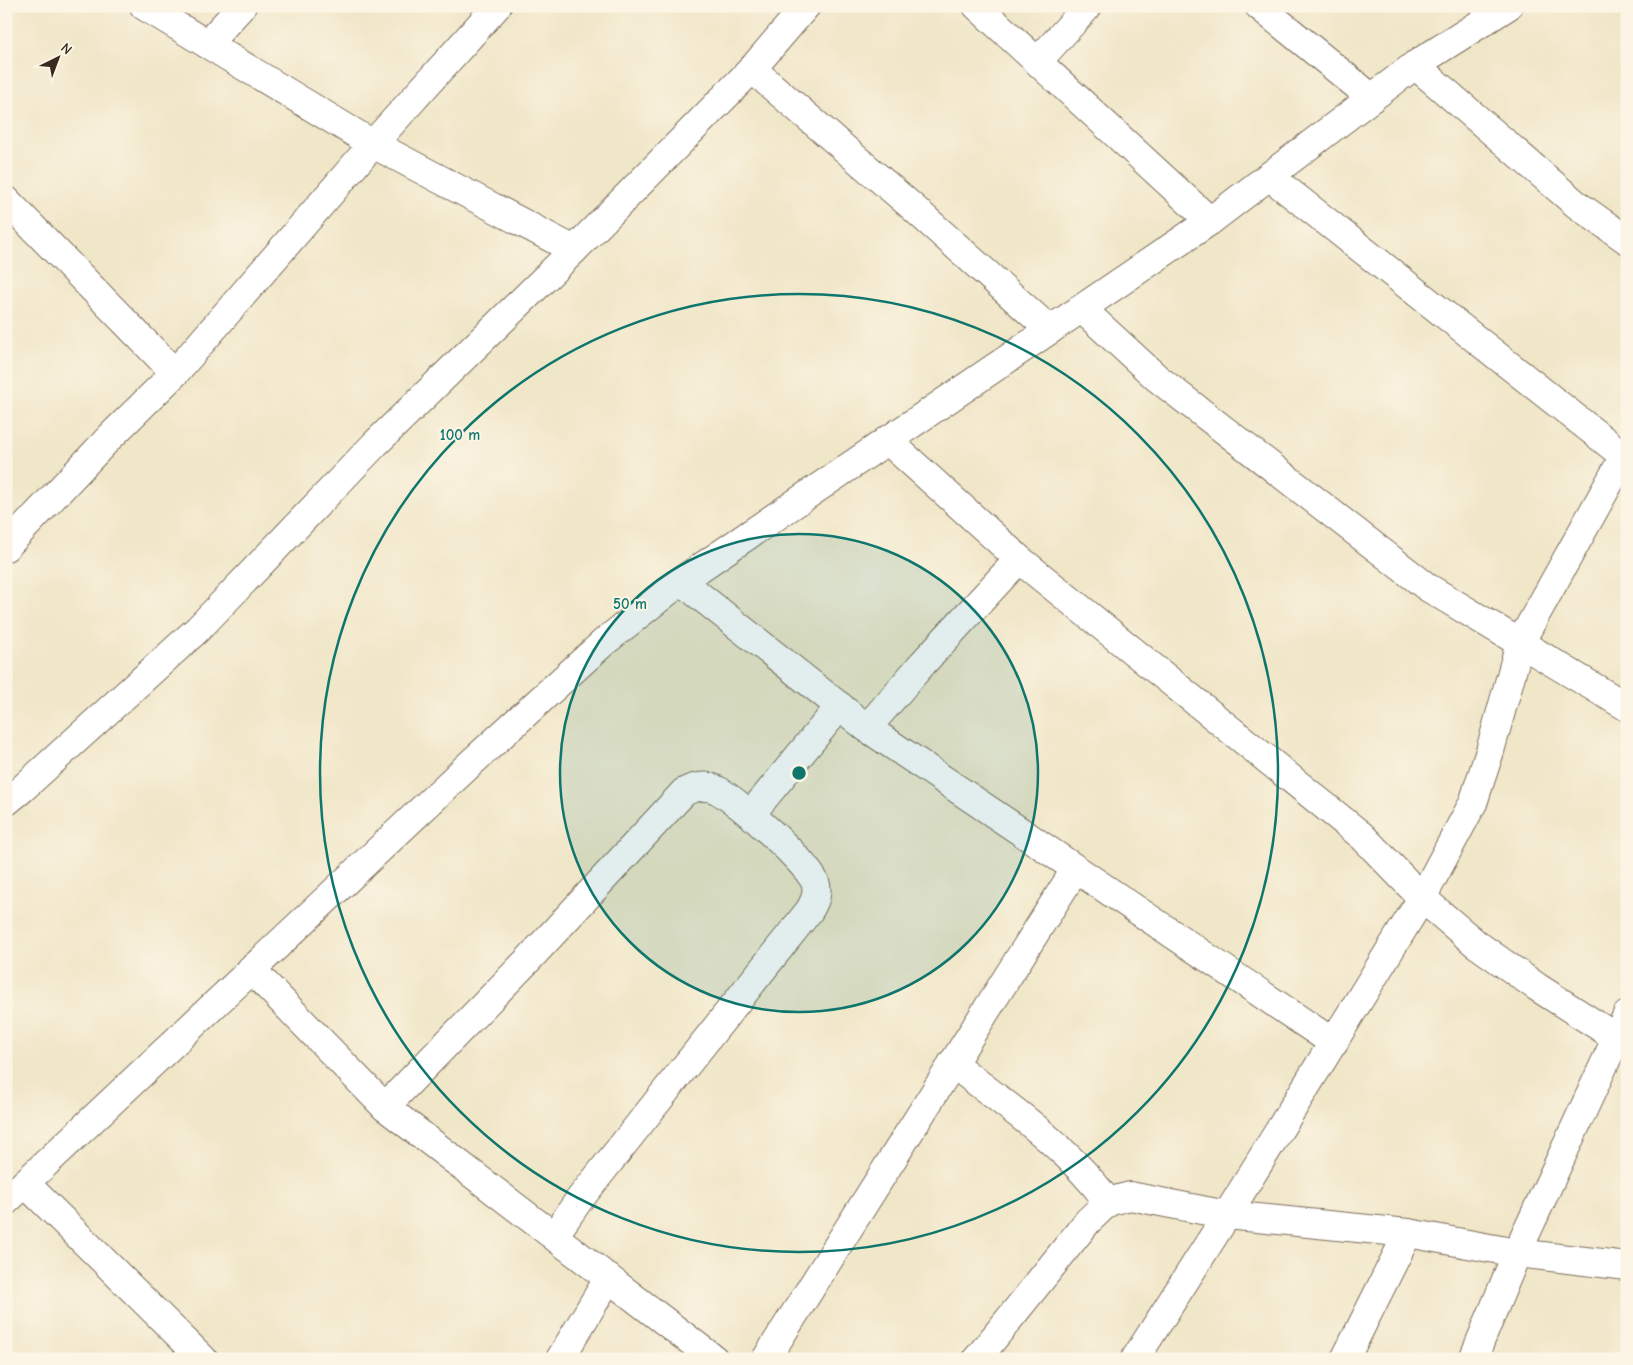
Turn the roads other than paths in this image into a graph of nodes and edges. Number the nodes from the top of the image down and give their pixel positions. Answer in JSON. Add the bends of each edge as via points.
{"nodes":[{"id":1,"x":144,"y":6,"type":"edge"},
{"id":2,"x":242,"y":6,"type":"edge"},
{"id":3,"x":497,"y":6,"type":"edge"},
{"id":4,"x":806,"y":6,"type":"edge"},
{"id":5,"x":977,"y":6,"type":"edge"},
{"id":6,"x":1088,"y":6,"type":"edge"},
{"id":7,"x":1259,"y":6,"type":"edge"},
{"id":8,"x":1508,"y":6,"type":"edge"},
{"id":9,"x":206,"y":44,"type":"junction"},
{"id":10,"x":1038,"y":61,"type":"junction"},
{"id":11,"x":1415,"y":65,"type":"junction"},
{"id":12,"x":752,"y":69,"type":"junction"},
{"id":13,"x":1372,"y":98,"type":"junction"},
{"id":14,"x":373,"y":144,"type":"junction"},
{"id":15,"x":1269,"y":176,"type":"junction"},
{"id":16,"x":6,"y":200,"type":"edge"},
{"id":17,"x":1210,"y":221,"type":"junction"},
{"id":18,"x":1627,"y":240,"type":"edge"},
{"id":19,"x":574,"y":250,"type":"junction"},
{"id":20,"x":1082,"y":309,"type":"junction"},
{"id":21,"x":1050,"y":330,"type":"junction"},
{"id":22,"x":175,"y":373,"type":"junction"},
{"id":23,"x":888,"y":440,"type":"junction"},
{"id":24,"x":1625,"y":454,"type":"edge"},
{"id":25,"x":6,"y":547,"type":"edge"},
{"id":26,"x":1019,"y":559,"type":"junction"},
{"id":27,"x":680,"y":581,"type":"junction"},
{"id":28,"x":1520,"y":643,"type":"junction"},
{"id":29,"x":840,"y":706,"type":"junction"},
{"id":30,"x":1627,"y":707,"type":"edge"},
{"id":31,"x":867,"y":728,"type":"junction"},
{"id":32,"x":6,"y":802,"type":"edge"},
{"id":33,"x":751,"y":814,"type":"junction"},
{"id":34,"x":1075,"y":870,"type":"junction"},
{"id":35,"x":1422,"y":898,"type":"junction"},
{"id":36,"x":251,"y":969,"type":"junction"},
{"id":37,"x":1622,"y":1027,"type":"edge"},
{"id":38,"x":1334,"y":1043,"type":"junction"},
{"id":39,"x":952,"y":1063,"type":"junction"},
{"id":40,"x":386,"y":1107,"type":"junction"},
{"id":41,"x":16,"y":1192,"type":"edge"},
{"id":42,"x":1108,"y":1202,"type":"junction"},
{"id":43,"x":1227,"y":1215,"type":"junction"},
{"id":44,"x":1408,"y":1234,"type":"junction"},
{"id":45,"x":554,"y":1236,"type":"junction"},
{"id":46,"x":1517,"y":1253,"type":"junction"},
{"id":47,"x":1627,"y":1266,"type":"edge"},
{"id":48,"x":608,"y":1279,"type":"junction"},
{"id":49,"x":203,"y":1359,"type":"edge"},
{"id":50,"x":560,"y":1359,"type":"edge"},
{"id":51,"x":714,"y":1359,"type":"edge"},
{"id":52,"x":766,"y":1359,"type":"edge"},
{"id":53,"x":977,"y":1359,"type":"edge"},
{"id":54,"x":1135,"y":1359,"type":"edge"},
{"id":55,"x":1346,"y":1359,"type":"edge"},
{"id":56,"x":1473,"y":1359,"type":"edge"}],
"edges":[{"from":1,"to":9,"type":"street"},
{"from":2,"to":9,"type":"street"},
{"from":3,"to":14,"type":"street"},
{"from":4,"to":12,"type":"street"},
{"from":5,"to":10,"type":"street"},
{"from":6,"to":10,"type":"street"},
{"from":7,"to":13,"type":"street"},
{"from":8,"to":11,"type":"street"},
{"from":9,"to":14,"type":"street"},
{"from":10,"to":17,"type":"street"},
{"from":11,"to":13,"type":"street"},
{"from":11,"to":18,"type":"street","via":[[1576,204]]},
{"from":12,"to":19,"type":"street"},
{"from":12,"to":21,"type":"street"},
{"from":13,"to":15,"type":"street"},
{"from":14,"to":19,"type":"street"},
{"from":14,"to":22,"type":"street"},
{"from":15,"to":17,"type":"street"},
{"from":15,"to":24,"type":"street"},
{"from":16,"to":22,"type":"street"},
{"from":17,"to":20,"type":"street"},
{"from":19,"to":32,"type":"street","via":[[375,444],[198,628]]},
{"from":20,"to":21,"type":"street"},
{"from":20,"to":28,"type":"street","via":[[1157,378],[1427,587]]},
{"from":21,"to":23,"type":"street"},
{"from":22,"to":25,"type":"street"},
{"from":23,"to":26,"type":"street"},
{"from":23,"to":27,"type":"street"},
{"from":24,"to":28,"type":"street"},
{"from":26,"to":31,"type":"street"},
{"from":26,"to":35,"type":"street","via":[[1362,836]]},
{"from":27,"to":29,"type":"street"},
{"from":27,"to":36,"type":"street","via":[[603,643]]},
{"from":28,"to":30,"type":"street"},
{"from":28,"to":35,"type":"street","via":[[1473,803]]},
{"from":29,"to":31,"type":"street"},
{"from":29,"to":33,"type":"street"},
{"from":31,"to":34,"type":"street"},
{"from":33,"to":40,"type":"street","via":[[716,789],[696,786],[684,792]]},
{"from":33,"to":45,"type":"street","via":[[805,866],[816,884],[816,898]]},
{"from":34,"to":38,"type":"street"},
{"from":34,"to":39,"type":"street"},
{"from":35,"to":37,"type":"street","via":[[1474,943],[1537,987]]},
{"from":35,"to":38,"type":"street"},
{"from":36,"to":40,"type":"street"},
{"from":36,"to":41,"type":"street"},
{"from":37,"to":46,"type":"street"},
{"from":38,"to":43,"type":"street"},
{"from":39,"to":42,"type":"street","via":[[1049,1138],[1091,1178]]},
{"from":39,"to":52,"type":"street"},
{"from":40,"to":45,"type":"street"},
{"from":41,"to":49,"type":"street"},
{"from":42,"to":43,"type":"street","via":[[1130,1196]]},
{"from":42,"to":53,"type":"street","via":[[1088,1221]]},
{"from":43,"to":44,"type":"street"},
{"from":43,"to":54,"type":"street"},
{"from":44,"to":46,"type":"street"},
{"from":44,"to":55,"type":"street"},
{"from":45,"to":48,"type":"street"},
{"from":46,"to":47,"type":"street"},
{"from":46,"to":56,"type":"street"},
{"from":48,"to":50,"type":"street"},
{"from":48,"to":51,"type":"street"}]}
